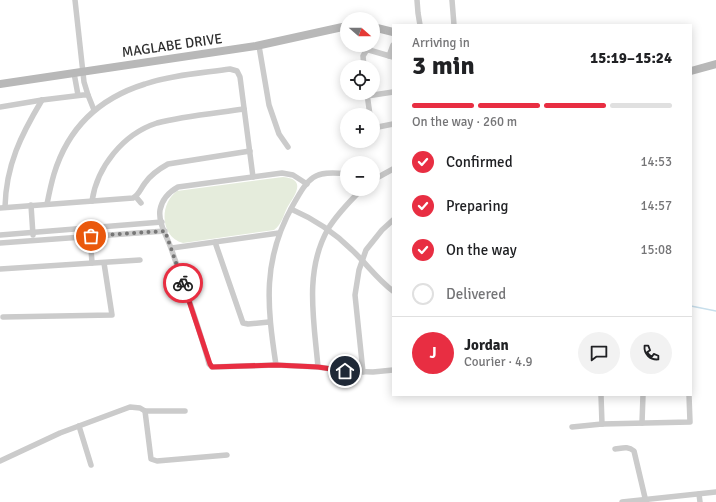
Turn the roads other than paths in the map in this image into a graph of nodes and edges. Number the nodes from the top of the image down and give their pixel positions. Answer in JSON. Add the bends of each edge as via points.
{"nodes":[{"id":1,"x":75,"y":0,"type":"edge"},
{"id":2,"x":417,"y":0,"type":"edge"},
{"id":3,"x":452,"y":0,"type":"edge"},
{"id":4,"x":420,"y":24,"type":"edge"},
{"id":5,"x":454,"y":24,"type":"edge"},
{"id":6,"x":340,"y":28,"type":"edge"},
{"id":7,"x":380,"y":29,"type":"edge"},
{"id":8,"x":392,"y":32,"type":"edge"},
{"id":9,"x":260,"y":46,"type":"junction"},
{"id":10,"x":391,"y":56,"type":"edge"},
{"id":11,"x":363,"y":60,"type":"edge"},
{"id":12,"x":716,"y":64,"type":"edge"},
{"id":13,"x":83,"y":71,"type":"junction"},
{"id":14,"x":692,"y":71,"type":"edge"},
{"id":15,"x":74,"y":73,"type":"junction"},
{"id":16,"x":0,"y":84,"type":"edge"},
{"id":17,"x":392,"y":92,"type":"edge"},
{"id":18,"x":380,"y":94,"type":"edge"},
{"id":19,"x":78,"y":95,"type":"junction"},
{"id":20,"x":88,"y":95,"type":"junction"},
{"id":21,"x":42,"y":100,"type":"junction"},
{"id":22,"x":0,"y":107,"type":"edge"},
{"id":23,"x":244,"y":109,"type":"junction"},
{"id":24,"x":94,"y":110,"type":"junction"},
{"id":25,"x":392,"y":124,"type":"edge"},
{"id":26,"x":380,"y":127,"type":"edge"},
{"id":27,"x":288,"y":147,"type":"dead end"},
{"id":28,"x":250,"y":151,"type":"junction"},
{"id":29,"x":392,"y":169,"type":"edge"},
{"id":30,"x":340,"y":173,"type":"edge"},
{"id":31,"x":380,"y":175,"type":"edge"},
{"id":32,"x":253,"y":177,"type":"junction"},
{"id":33,"x":307,"y":184,"type":"junction"},
{"id":34,"x":136,"y":196,"type":"junction"},
{"id":35,"x":356,"y":196,"type":"edge"},
{"id":36,"x":92,"y":202,"type":"junction"},
{"id":37,"x":141,"y":203,"type":"dead end"},
{"id":38,"x":47,"y":204,"type":"junction"},
{"id":39,"x":31,"y":205,"type":"junction"},
{"id":40,"x":3,"y":208,"type":"edge"},
{"id":41,"x":291,"y":209,"type":"junction"},
{"id":42,"x":392,"y":221,"type":"edge"},
{"id":43,"x":162,"y":222,"type":"junction"},
{"id":44,"x":90,"y":228,"type":"junction"},
{"id":45,"x":328,"y":229,"type":"junction"},
{"id":46,"x":165,"y":231,"type":"junction"},
{"id":47,"x":33,"y":232,"type":"junction"},
{"id":48,"x":279,"y":233,"type":"junction"},
{"id":49,"x":0,"y":235,"type":"edge"},
{"id":50,"x":91,"y":236,"type":"junction"},
{"id":51,"x":33,"y":240,"type":"junction"},
{"id":52,"x":215,"y":242,"type":"junction"},
{"id":53,"x":0,"y":243,"type":"edge"},
{"id":54,"x":172,"y":248,"type":"junction"},
{"id":55,"x":140,"y":260,"type":"dead end"},
{"id":56,"x":362,"y":260,"type":"junction"},
{"id":57,"x":104,"y":262,"type":"junction"},
{"id":58,"x":92,"y":263,"type":"junction"},
{"id":59,"x":0,"y":269,"type":"edge"},
{"id":60,"x":392,"y":290,"type":"edge"},
{"id":61,"x":3,"y":318,"type":"dead end"},
{"id":62,"x":269,"y":322,"type":"junction"},
{"id":63,"x":276,"y":365,"type":"junction"},
{"id":64,"x":318,"y":367,"type":"junction"},
{"id":65,"x":392,"y":370,"type":"edge"},
{"id":66,"x":363,"y":372,"type":"junction"},
{"id":67,"x":601,"y":396,"type":"edge"},
{"id":68,"x":643,"y":396,"type":"edge"},
{"id":69,"x":689,"y":396,"type":"edge"},
{"id":70,"x":145,"y":411,"type":"junction"},
{"id":71,"x":185,"y":411,"type":"dead end"},
{"id":72,"x":642,"y":423,"type":"junction"},
{"id":73,"x":602,"y":424,"type":"junction"},
{"id":74,"x":79,"y":426,"type":"junction"},
{"id":75,"x":572,"y":427,"type":"dead end"},
{"id":76,"x":615,"y":449,"type":"dead end"},
{"id":77,"x":227,"y":455,"type":"dead end"},
{"id":78,"x":0,"y":461,"type":"edge"},
{"id":79,"x":91,"y":465,"type":"dead end"},
{"id":80,"x":716,"y":492,"type":"edge"},
{"id":81,"x":699,"y":494,"type":"junction"},
{"id":82,"x":646,"y":501,"type":"edge"},
{"id":83,"x":622,"y":502,"type":"edge"},
{"id":84,"x":700,"y":502,"type":"edge"}],
"edges":[{"from":1,"to":13,"type":"street"},
{"from":2,"to":4,"type":"street"},
{"from":3,"to":5,"type":"street"},
{"from":6,"to":9,"type":"main road","name":"MAGLABE DRIVE"},
{"from":7,"to":8,"type":"main road"},
{"from":9,"to":13,"type":"main road","name":"MAGLABE DRIVE"},
{"from":9,"to":27,"type":"street","via":[[269,104],[279,134]]},
{"from":10,"to":11,"type":"street","via":[[369,50],[363,56]]},
{"from":12,"to":14,"type":"main road"},
{"from":13,"to":15,"type":"main road","name":"MAGLABE DRIVE"},
{"from":13,"to":20,"type":"street"},
{"from":15,"to":16,"type":"main road","name":"MAGLABE DRIVE"},
{"from":15,"to":19,"type":"street"},
{"from":17,"to":18,"type":"street"},
{"from":19,"to":20,"type":"street"},
{"from":19,"to":21,"type":"street"},
{"from":20,"to":24,"type":"street"},
{"from":21,"to":22,"type":"street"},
{"from":21,"to":40,"type":"street","via":[[15,152]]},
{"from":23,"to":24,"type":"street","via":[[239,73],[230,69],[159,80],[119,95]]},
{"from":23,"to":28,"type":"street"},
{"from":23,"to":36,"type":"street","via":[[170,120],[144,129],[127,141],[108,161],[95,187]]},
{"from":24,"to":38,"type":"street","via":[[66,146],[54,174]]},
{"from":25,"to":26,"type":"street"},
{"from":28,"to":32,"type":"street"},
{"from":28,"to":34,"type":"street","via":[[168,164],[150,177]]},
{"from":29,"to":31,"type":"street"},
{"from":30,"to":33,"type":"street","via":[[323,173],[315,176]]},
{"from":32,"to":33,"type":"street","via":[[287,173]]},
{"from":32,"to":43,"type":"street","via":[[178,187],[167,195],[163,202],[160,210]]},
{"from":33,"to":41,"type":"street"},
{"from":34,"to":36,"type":"street"},
{"from":34,"to":37,"type":"street"},
{"from":35,"to":45,"type":"street"},
{"from":36,"to":38,"type":"street"},
{"from":38,"to":39,"type":"street"},
{"from":39,"to":40,"type":"street"},
{"from":39,"to":47,"type":"street"},
{"from":41,"to":45,"type":"street"},
{"from":41,"to":48,"type":"street"},
{"from":42,"to":56,"type":"street","via":[[374,239]]},
{"from":43,"to":44,"type":"street"},
{"from":43,"to":46,"type":"street"},
{"from":44,"to":47,"type":"street"},
{"from":44,"to":50,"type":"street"},
{"from":45,"to":56,"type":"street"},
{"from":45,"to":64,"type":"street","via":[[316,261],[312,291]]},
{"from":46,"to":50,"type":"street"},
{"from":46,"to":54,"type":"street"},
{"from":47,"to":49,"type":"street"},
{"from":47,"to":51,"type":"street"},
{"from":48,"to":52,"type":"street"},
{"from":48,"to":62,"type":"street","via":[[273,251],[268,287]]},
{"from":50,"to":51,"type":"street"},
{"from":50,"to":58,"type":"street"},
{"from":51,"to":53,"type":"street"},
{"from":52,"to":54,"type":"street"},
{"from":52,"to":62,"type":"street","via":[[242,323]]},
{"from":54,"to":63,"type":"street","via":[[212,367]]},
{"from":55,"to":57,"type":"street"},
{"from":56,"to":60,"type":"street","via":[[377,278]]},
{"from":56,"to":66,"type":"street","via":[[355,295]]},
{"from":57,"to":58,"type":"street"},
{"from":57,"to":61,"type":"street","via":[[112,315]]},
{"from":58,"to":59,"type":"street"},
{"from":62,"to":63,"type":"street"},
{"from":63,"to":64,"type":"street"},
{"from":64,"to":66,"type":"street"},
{"from":65,"to":66,"type":"street"},
{"from":67,"to":73,"type":"street"},
{"from":68,"to":72,"type":"street"},
{"from":69,"to":72,"type":"street","via":[[690,422]]},
{"from":70,"to":71,"type":"street"},
{"from":70,"to":74,"type":"street","via":[[130,407]]},
{"from":70,"to":77,"type":"street","via":[[151,459],[157,461]]},
{"from":72,"to":73,"type":"street"},
{"from":73,"to":75,"type":"street"},
{"from":74,"to":78,"type":"street"},
{"from":74,"to":79,"type":"street"},
{"from":76,"to":82,"type":"street","via":[[626,447],[634,452]]},
{"from":80,"to":81,"type":"street"},
{"from":81,"to":82,"type":"street"},
{"from":81,"to":84,"type":"street"},
{"from":82,"to":83,"type":"street"}]}
